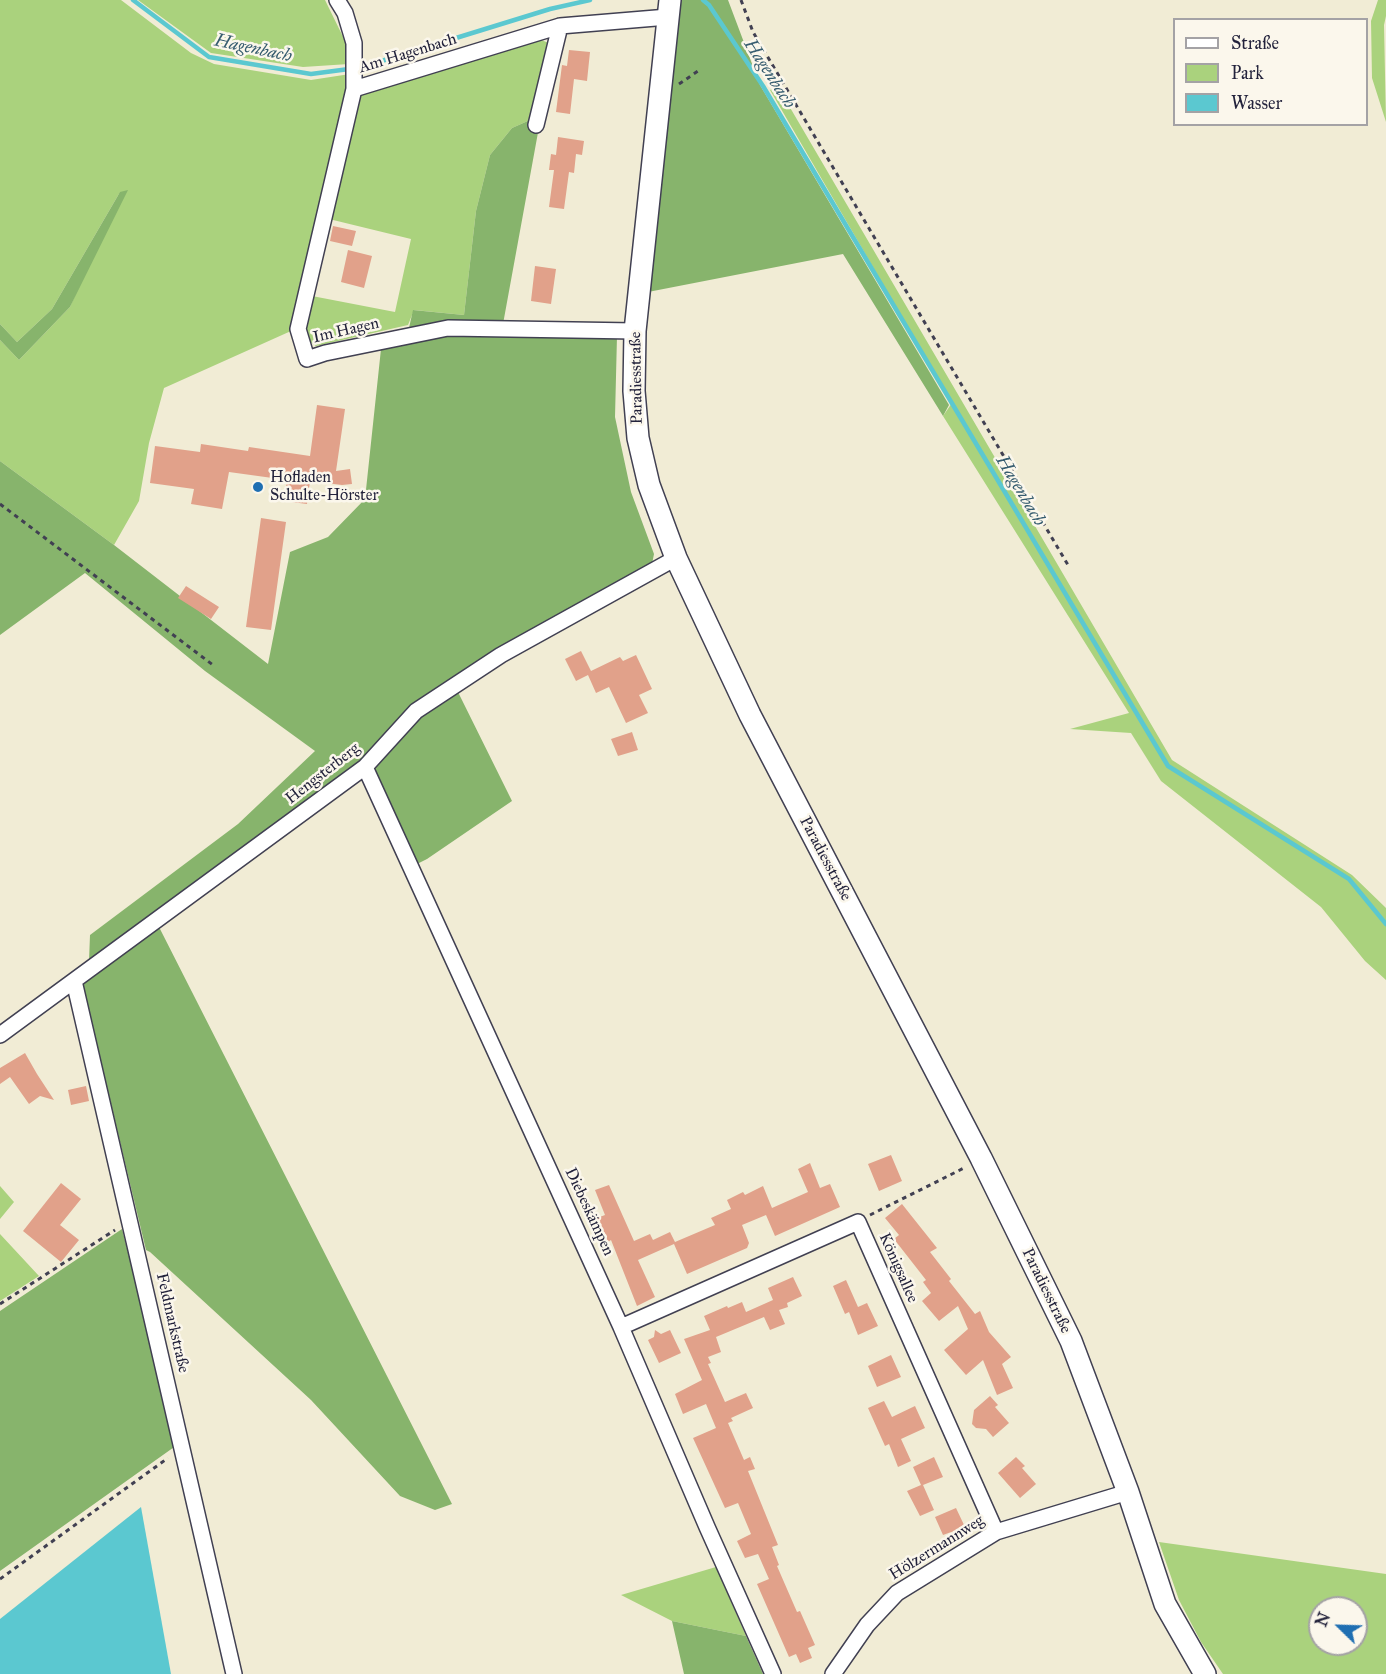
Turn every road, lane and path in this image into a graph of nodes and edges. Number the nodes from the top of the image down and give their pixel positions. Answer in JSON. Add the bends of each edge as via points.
{"nodes":[{"id":1,"x":337,"y":0,"type":"edge"},
{"id":2,"x":741,"y":0,"type":"edge"},
{"id":3,"x":669,"y":8,"type":"edge"},
{"id":4,"x":560,"y":26,"type":"junction"},
{"id":5,"x":354,"y":89,"type":"junction"},
{"id":6,"x":536,"y":125,"type":"dead end"},
{"id":7,"x":635,"y":330,"type":"junction"},
{"id":8,"x":0,"y":504,"type":"edge"},
{"id":9,"x":676,"y":558,"type":"junction"},
{"id":10,"x":1068,"y":565,"type":"dead end"},
{"id":11,"x":213,"y":665,"type":"dead end"},
{"id":12,"x":365,"y":767,"type":"junction"},
{"id":13,"x":74,"y":981,"type":"junction"},
{"id":14,"x":0,"y":1035,"type":"edge"},
{"id":15,"x":981,"y":1158,"type":"junction"},
{"id":16,"x":129,"y":1220,"type":"junction"},
{"id":17,"x":858,"y":1222,"type":"junction"},
{"id":18,"x":0,"y":1304,"type":"edge"},
{"id":19,"x":621,"y":1328,"type":"junction"},
{"id":20,"x":182,"y":1448,"type":"junction"},
{"id":21,"x":1128,"y":1492,"type":"junction"},
{"id":22,"x":996,"y":1532,"type":"junction"},
{"id":23,"x":0,"y":1579,"type":"edge"},
{"id":24,"x":234,"y":1674,"type":"edge"},
{"id":25,"x":773,"y":1674,"type":"edge"},
{"id":26,"x":833,"y":1674,"type":"edge"},
{"id":27,"x":1205,"y":1674,"type":"edge"}],
"edges":[{"from":1,"to":5,"type":"street","name":"Am Hagenbach","via":[[354,43]]},
{"from":2,"to":10,"type":"path","via":[[753,32]]},
{"from":3,"to":4,"type":"street","name":"Am Hagenbach"},
{"from":3,"to":7,"type":"main road","name":"Paradiesstraße"},
{"from":4,"to":5,"type":"street","name":"Am Hagenbach"},
{"from":4,"to":6,"type":"street"},
{"from":5,"to":7,"type":"street","name":"Im Hagen","via":[[298,329],[307,359],[448,328]]},
{"from":7,"to":9,"type":"main road","name":"Paradiesstraße","via":[[638,438],[649,485]]},
{"from":8,"to":11,"type":"path"},
{"from":9,"to":12,"type":"street","name":"Hengsterberg","via":[[501,656],[416,711]]},
{"from":9,"to":15,"type":"main road","name":"Paradiesstraße","via":[[750,716]]},
{"from":12,"to":13,"type":"street","name":"Hengsterberg"},
{"from":12,"to":19,"type":"street","name":"Diebeskämpen"},
{"from":13,"to":14,"type":"street","name":"Hengsterberg"},
{"from":13,"to":16,"type":"street","name":"Feldmarkstraße"},
{"from":15,"to":17,"type":"path"},
{"from":15,"to":21,"type":"main road","name":"Paradiesstraße","via":[[1071,1341]]},
{"from":16,"to":18,"type":"path"},
{"from":16,"to":20,"type":"street","name":"Feldmarkstraße"},
{"from":17,"to":19,"type":"street","name":"Königsallee"},
{"from":17,"to":22,"type":"street","name":"Königsallee"},
{"from":19,"to":25,"type":"street","name":"Diebeskämpen"},
{"from":20,"to":23,"type":"path"},
{"from":20,"to":24,"type":"street","name":"Feldmarkstraße"},
{"from":21,"to":22,"type":"street","name":"Hölzermannweg"},
{"from":21,"to":27,"type":"main road","name":"Paradiesstraße","via":[[1165,1604]]},
{"from":22,"to":26,"type":"street","name":"Hölzermannweg","via":[[897,1593],[867,1625]]}]}
